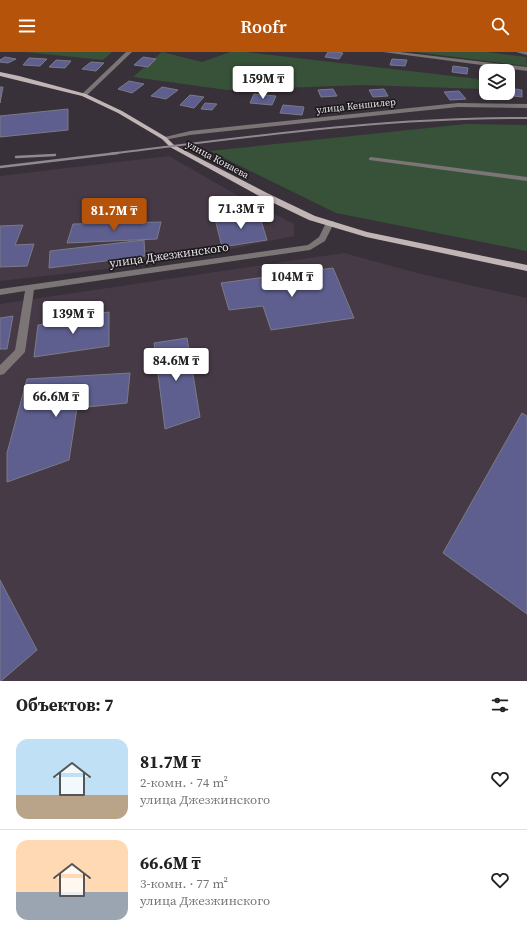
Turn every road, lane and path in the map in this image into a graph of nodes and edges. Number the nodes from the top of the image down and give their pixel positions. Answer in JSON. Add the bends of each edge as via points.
{"nodes":[{"id":1,"x":129,"y":52,"type":"edge"},
{"id":2,"x":386,"y":52,"type":"edge"},
{"id":3,"x":519,"y":52,"type":"edge"},
{"id":4,"x":527,"y":53,"type":"edge"},
{"id":5,"x":527,"y":69,"type":"edge"},
{"id":6,"x":0,"y":74,"type":"edge"},
{"id":7,"x":84,"y":95,"type":"junction"},
{"id":8,"x":527,"y":106,"type":"edge"},
{"id":9,"x":164,"y":138,"type":"junction"},
{"id":10,"x":371,"y":159,"type":"dead end"},
{"id":11,"x":527,"y":179,"type":"edge"},
{"id":12,"x":330,"y":223,"type":"junction"},
{"id":13,"x":527,"y":268,"type":"edge"},
{"id":14,"x":30,"y":287,"type":"junction"},
{"id":15,"x":0,"y":292,"type":"edge"},
{"id":16,"x":0,"y":371,"type":"edge"}],
"edges":[{"from":1,"to":7,"type":"street"},
{"from":2,"to":5,"type":"street"},
{"from":3,"to":4,"type":"street"},
{"from":6,"to":7,"type":"main road","name":"улица Конаева"},
{"from":7,"to":9,"type":"main road","name":"улица Конаева","via":[[120,112]]},
{"from":8,"to":9,"type":"street","name":"улица Кеншилер","via":[[458,105],[190,133]]},
{"from":9,"to":12,"type":"main road","name":"улица Конаева","via":[[172,146],[264,195],[312,218]]},
{"from":10,"to":11,"type":"street"},
{"from":12,"to":13,"type":"main road","name":"улица Конаева","via":[[366,234]]},
{"from":12,"to":14,"type":"street","name":"улица Джезжинского","via":[[322,239],[310,247]]},
{"from":14,"to":15,"type":"street","name":"улица Джезжинского"},
{"from":14,"to":16,"type":"street","via":[[20,352]]}]}
